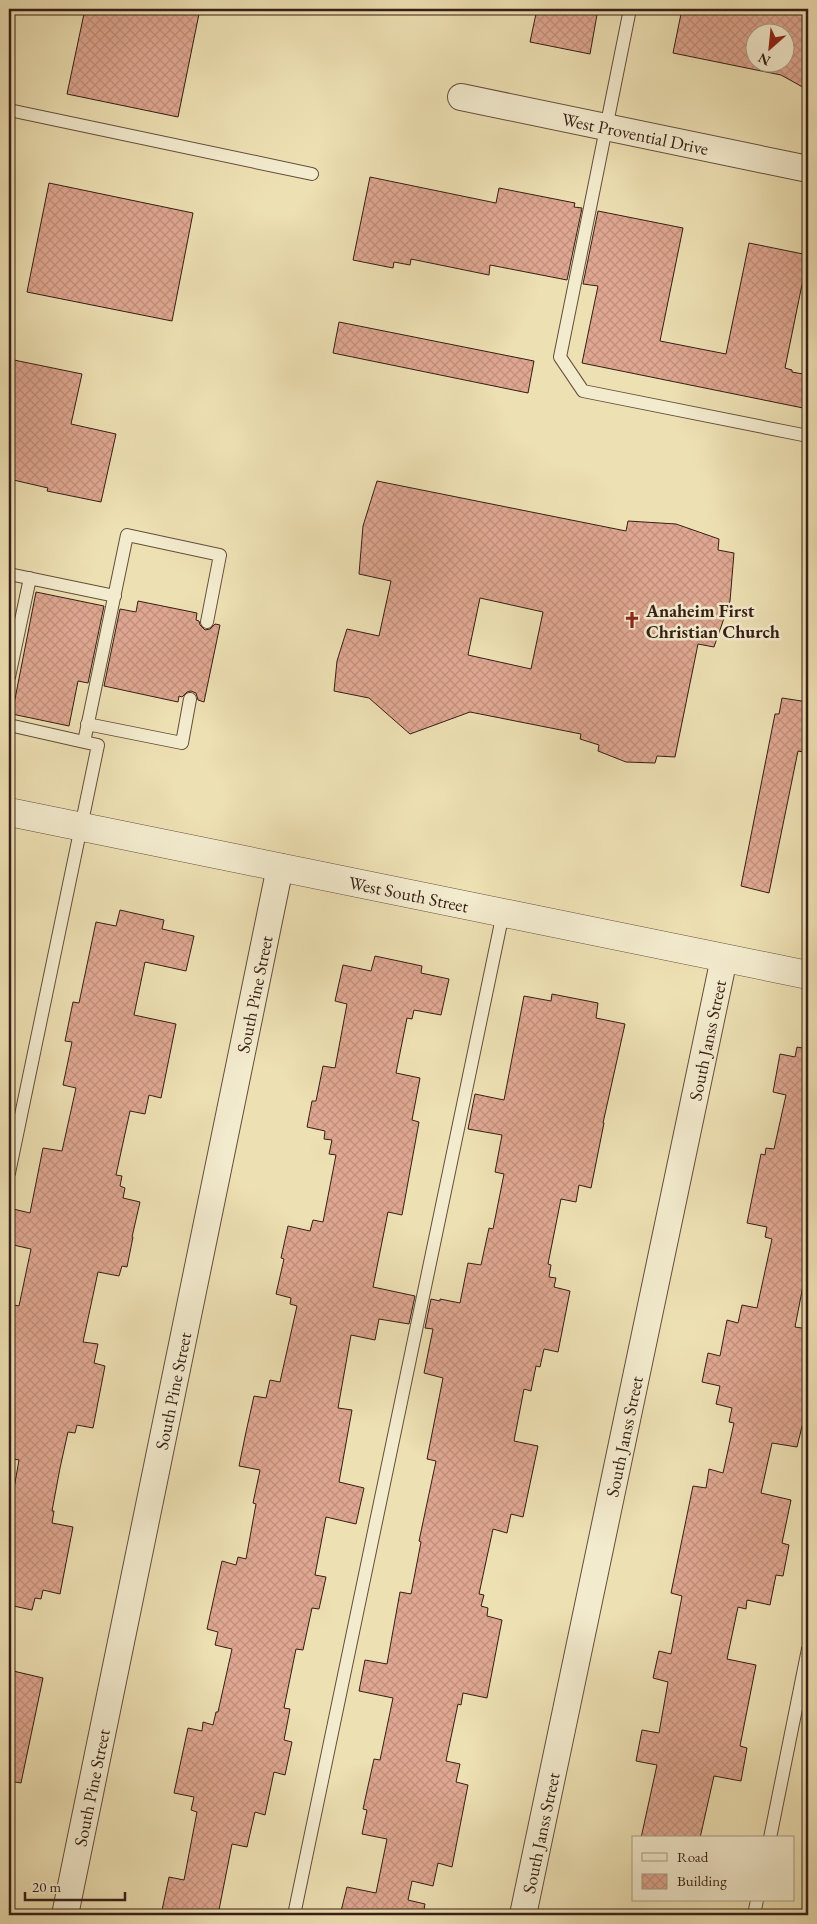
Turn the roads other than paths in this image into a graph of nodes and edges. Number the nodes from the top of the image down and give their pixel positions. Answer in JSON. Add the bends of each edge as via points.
{"nodes":[{"id":1,"x":630,"y":9,"type":"edge"},
{"id":2,"x":461,"y":96,"type":"dead end"},
{"id":3,"x":9,"y":110,"type":"edge"},
{"id":4,"x":606,"y":128,"type":"junction"},
{"id":5,"x":808,"y":169,"type":"edge"},
{"id":6,"x":312,"y":174,"type":"dead end"},
{"id":7,"x":808,"y":436,"type":"edge"},
{"id":8,"x":9,"y":574,"type":"edge"},
{"id":9,"x":30,"y":578,"type":"junction"},
{"id":10,"x":115,"y":596,"type":"junction"},
{"id":11,"x":207,"y":622,"type":"dead end"},
{"id":12,"x":9,"y":677,"type":"edge"},
{"id":13,"x":190,"y":699,"type":"dead end"},
{"id":14,"x":87,"y":724,"type":"junction"},
{"id":15,"x":9,"y":725,"type":"edge"},
{"id":16,"x":84,"y":742,"type":"junction"},
{"id":17,"x":9,"y":812,"type":"edge"},
{"id":18,"x":81,"y":827,"type":"junction"},
{"id":19,"x":280,"y":867,"type":"junction"},
{"id":20,"x":503,"y":913,"type":"junction"},
{"id":21,"x":724,"y":958,"type":"junction"},
{"id":22,"x":808,"y":975,"type":"edge"},
{"id":23,"x":9,"y":1173,"type":"edge"},
{"id":24,"x":808,"y":1649,"type":"edge"},
{"id":25,"x":770,"y":1836,"type":"edge"},
{"id":26,"x":757,"y":1902,"type":"edge"},
{"id":27,"x":64,"y":1915,"type":"edge"},
{"id":28,"x":294,"y":1915,"type":"edge"},
{"id":29,"x":523,"y":1915,"type":"edge"},
{"id":30,"x":754,"y":1915,"type":"edge"}],
"edges":[{"from":1,"to":4,"type":"lane"},
{"from":2,"to":4,"type":"street","name":"West Provential Drive"},
{"from":3,"to":6,"type":"lane"},
{"from":4,"to":5,"type":"street","name":"West Provential Drive"},
{"from":4,"to":7,"type":"lane","via":[[560,357],[583,391]]},
{"from":8,"to":9,"type":"lane"},
{"from":9,"to":10,"type":"lane"},
{"from":9,"to":12,"type":"lane"},
{"from":10,"to":11,"type":"lane","via":[[127,535],[220,555]]},
{"from":10,"to":14,"type":"lane"},
{"from":13,"to":14,"type":"lane","via":[[182,743]]},
{"from":14,"to":16,"type":"lane"},
{"from":15,"to":16,"type":"lane"},
{"from":16,"to":18,"type":"lane","via":[[98,744]]},
{"from":17,"to":18,"type":"street","name":"West South Street"},
{"from":18,"to":19,"type":"street","name":"West South Street"},
{"from":18,"to":23,"type":"lane"},
{"from":19,"to":20,"type":"street","name":"West South Street"},
{"from":19,"to":27,"type":"street","name":"South Pine Street"},
{"from":20,"to":21,"type":"street","name":"West South Street"},
{"from":20,"to":28,"type":"lane"},
{"from":21,"to":22,"type":"street","name":"West South Street"},
{"from":21,"to":29,"type":"street","name":"South Janss Street"},
{"from":24,"to":25,"type":"lane"},
{"from":26,"to":30,"type":"lane"}]}
